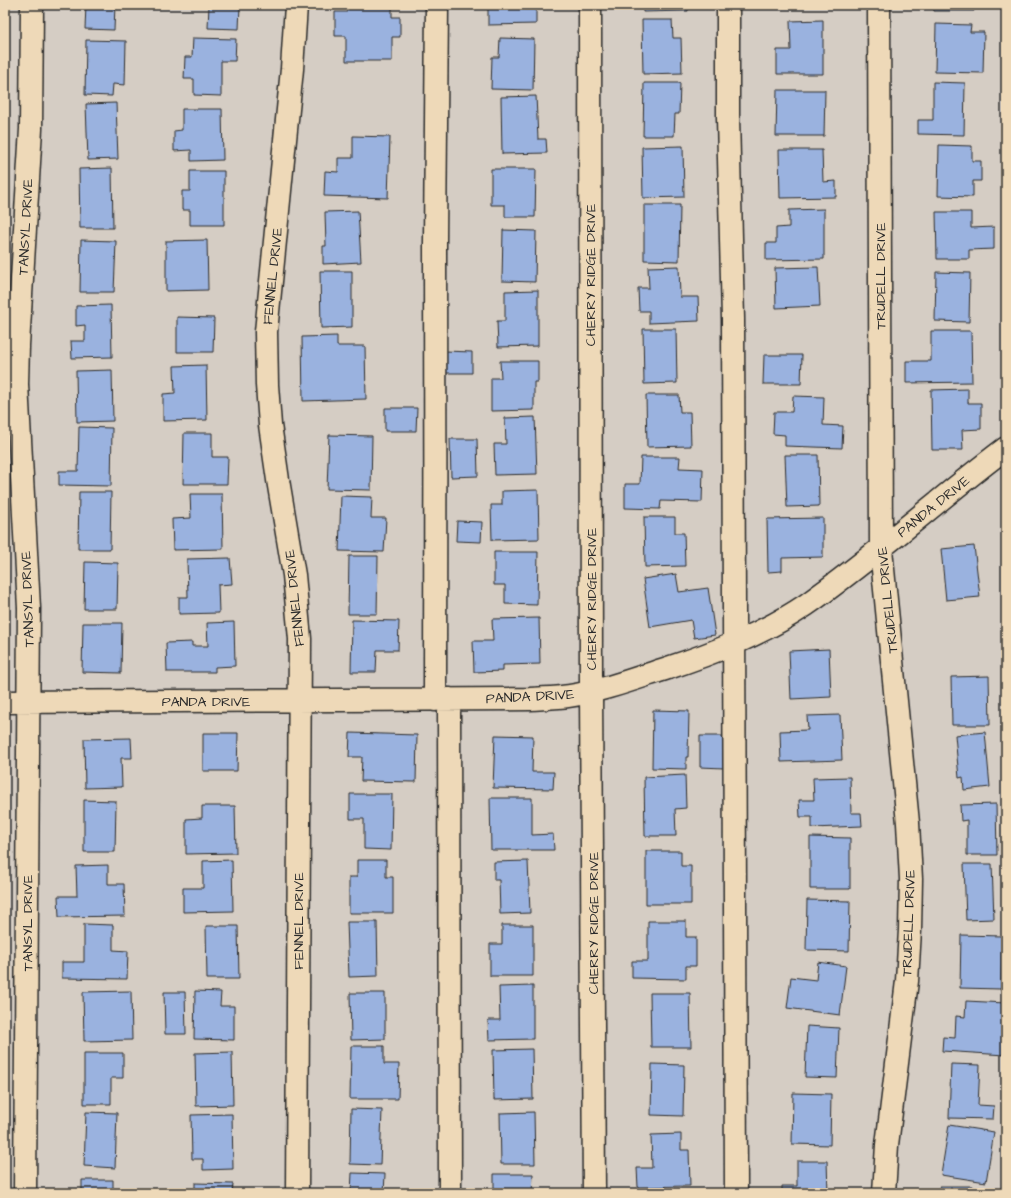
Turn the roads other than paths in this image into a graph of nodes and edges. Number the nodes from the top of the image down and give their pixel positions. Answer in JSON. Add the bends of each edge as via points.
{"nodes":[{"id":1,"x":32,"y":5,"type":"edge"},
{"id":2,"x":296,"y":5,"type":"edge"},
{"id":3,"x":437,"y":5,"type":"edge"},
{"id":4,"x":590,"y":5,"type":"edge"},
{"id":5,"x":728,"y":5,"type":"edge"},
{"id":6,"x":879,"y":5,"type":"edge"},
{"id":7,"x":1006,"y":448,"type":"edge"},
{"id":8,"x":881,"y":549,"type":"junction"},
{"id":9,"x":734,"y":644,"type":"junction"},
{"id":10,"x":591,"y":691,"type":"junction"},
{"id":11,"x":300,"y":700,"type":"junction"},
{"id":12,"x":442,"y":700,"type":"junction"},
{"id":13,"x":5,"y":702,"type":"edge"},
{"id":14,"x":28,"y":702,"type":"junction"},
{"id":15,"x":25,"y":1193,"type":"edge"},
{"id":16,"x":297,"y":1193,"type":"edge"},
{"id":17,"x":450,"y":1193,"type":"edge"},
{"id":18,"x":594,"y":1193,"type":"edge"},
{"id":19,"x":736,"y":1193,"type":"edge"},
{"id":20,"x":884,"y":1193,"type":"edge"}],
"edges":[{"from":1,"to":14,"type":"street","name":"TANSYL DRIVE","via":[[31,129],[17,384],[29,608]]},
{"from":2,"to":11,"type":"street","name":"FENNEL DRIVE","via":[[266,339],[270,425],[294,575],[300,639]]},
{"from":3,"to":12,"type":"street","via":[[436,523]]},
{"from":4,"to":10,"type":"street","name":"CHERRY RIDGE DRIVE"},
{"from":5,"to":9,"type":"street","via":[[733,320]]},
{"from":6,"to":8,"type":"street","name":"TRUDELL DRIVE"},
{"from":7,"to":8,"type":"street","name":"PANDA DRIVE"},
{"from":8,"to":9,"type":"street","name":"PANDA DRIVE","via":[[804,606]]},
{"from":8,"to":20,"type":"street","name":"TRUDELL DRIVE","via":[[908,823],[911,879],[907,981],[887,1145]]},
{"from":9,"to":10,"type":"street","name":"PANDA DRIVE","via":[[613,686]]},
{"from":9,"to":19,"type":"street"},
{"from":10,"to":12,"type":"street","name":"PANDA DRIVE","via":[[570,696],[530,699]]},
{"from":10,"to":18,"type":"street","name":"CHERRY RIDGE DRIVE"},
{"from":11,"to":12,"type":"street","name":"PANDA DRIVE"},
{"from":11,"to":14,"type":"street","name":"PANDA DRIVE"},
{"from":11,"to":16,"type":"street","name":"FENNEL DRIVE"},
{"from":12,"to":17,"type":"street"},
{"from":13,"to":14,"type":"street","name":"PANDA DRIVE"},
{"from":14,"to":15,"type":"street","name":"TANSYL DRIVE"}]}
